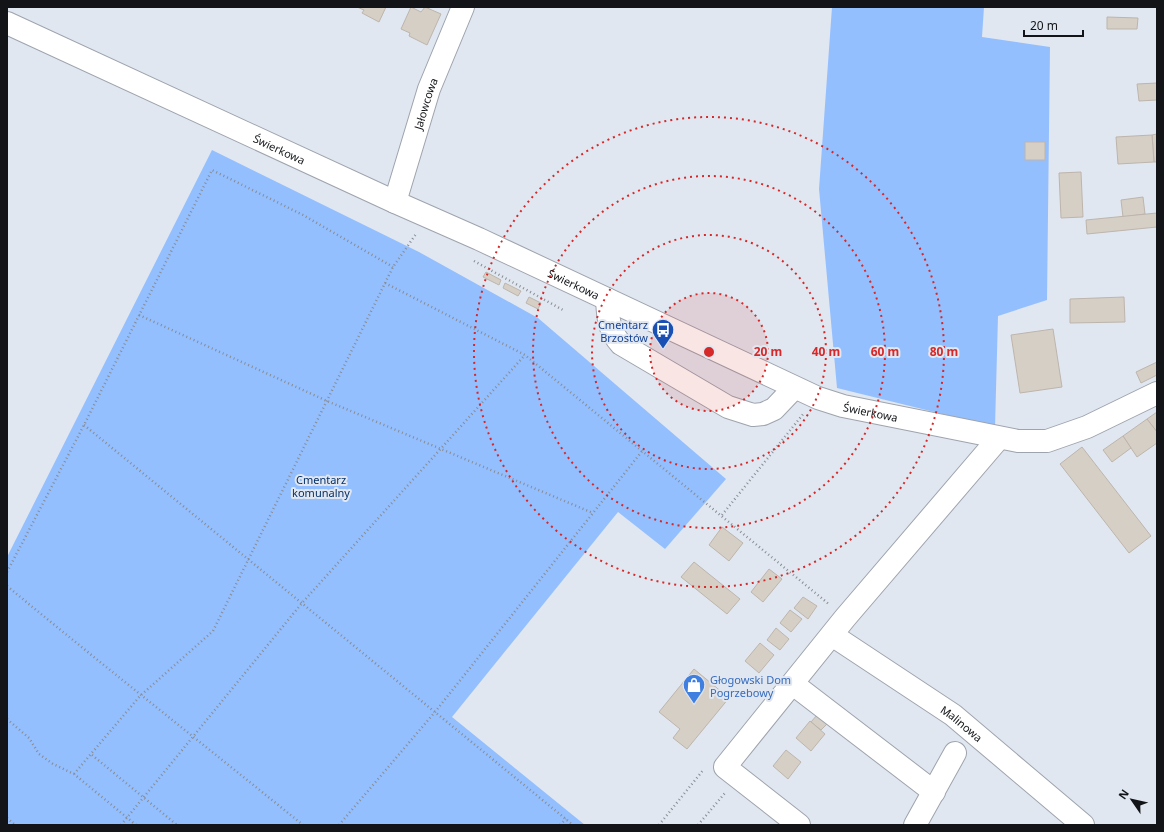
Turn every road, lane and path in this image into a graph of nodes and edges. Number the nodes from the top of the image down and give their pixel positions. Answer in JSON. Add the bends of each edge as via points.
{"nodes":[{"id":1,"x":12,"y":7,"type":"edge"},
{"id":2,"x":463,"y":7,"type":"edge"},
{"id":3,"x":7,"y":18,"type":"edge"},
{"id":4,"x":7,"y":23,"type":"edge"},
{"id":5,"x":395,"y":202,"type":"junction"},
{"id":6,"x":418,"y":231,"type":"dead end"},
{"id":7,"x":473,"y":261,"type":"dead end"},
{"id":8,"x":393,"y":267,"type":"junction"},
{"id":9,"x":385,"y":283,"type":"junction"},
{"id":10,"x":607,"y":299,"type":"junction"},
{"id":11,"x":562,"y":310,"type":"dead end"},
{"id":12,"x":139,"y":315,"type":"junction"},
{"id":13,"x":525,"y":355,"type":"junction"},
{"id":14,"x":794,"y":388,"type":"junction"},
{"id":15,"x":1157,"y":393,"type":"edge"},
{"id":16,"x":327,"y":401,"type":"junction"},
{"id":17,"x":806,"y":411,"type":"dead end"},
{"id":18,"x":84,"y":424,"type":"junction"},
{"id":19,"x":999,"y":438,"type":"junction"},
{"id":20,"x":440,"y":449,"type":"junction"},
{"id":21,"x":643,"y":450,"type":"junction"},
{"id":22,"x":593,"y":513,"type":"junction"},
{"id":23,"x":722,"y":516,"type":"junction"},
{"id":24,"x":248,"y":559,"type":"junction"},
{"id":25,"x":7,"y":572,"type":"edge"},
{"id":26,"x":7,"y":586,"type":"edge"},
{"id":27,"x":302,"y":603,"type":"junction"},
{"id":28,"x":836,"y":610,"type":"dead end"},
{"id":29,"x":832,"y":635,"type":"junction"},
{"id":30,"x":793,"y":684,"type":"junction"},
{"id":31,"x":140,"y":696,"type":"junction"},
{"id":32,"x":435,"y":712,"type":"junction"},
{"id":33,"x":7,"y":719,"type":"edge"},
{"id":34,"x":194,"y":736,"type":"junction"},
{"id":35,"x":955,"y":753,"type":"dead end"},
{"id":36,"x":92,"y":755,"type":"junction"},
{"id":37,"x":74,"y":774,"type":"junction"},
{"id":38,"x":727,"y":790,"type":"dead end"},
{"id":39,"x":934,"y":792,"type":"junction"},
{"id":40,"x":144,"y":798,"type":"junction"},
{"id":41,"x":127,"y":817,"type":"junction"},
{"id":42,"x":7,"y":818,"type":"edge"},
{"id":43,"x":566,"y":819,"type":"junction"},
{"id":44,"x":923,"y":822,"type":"edge"},
{"id":45,"x":15,"y":825,"type":"edge"},
{"id":46,"x":121,"y":825,"type":"edge"},
{"id":47,"x":136,"y":825,"type":"edge"},
{"id":48,"x":177,"y":825,"type":"edge"},
{"id":49,"x":303,"y":825,"type":"edge"},
{"id":50,"x":339,"y":825,"type":"edge"},
{"id":51,"x":560,"y":825,"type":"edge"},
{"id":52,"x":573,"y":825,"type":"edge"},
{"id":53,"x":698,"y":825,"type":"edge"},
{"id":54,"x":799,"y":825,"type":"edge"},
{"id":55,"x":1082,"y":825,"type":"edge"}],
"edges":[{"from":1,"to":3,"type":"street"},
{"from":2,"to":5,"type":"street","name":"Jałowcowa","via":[[429,89]]},
{"from":4,"to":5,"type":"street","name":"Świerkowa"},
{"from":5,"to":10,"type":"street","name":"Świerkowa","via":[[479,238]]},
{"from":6,"to":8,"type":"path"},
{"from":7,"to":11,"type":"path"},
{"from":8,"to":9,"type":"path"},
{"from":8,"to":12,"type":"path","via":[[303,215],[212,170]]},
{"from":9,"to":13,"type":"path"},
{"from":9,"to":16,"type":"path"},
{"from":10,"to":14,"type":"street","name":"Świerkowa"},
{"from":10,"to":14,"type":"street","via":[[609,324],[621,344],[728,407],[753,415],[763,414],[774,409]]},
{"from":12,"to":16,"type":"path"},
{"from":12,"to":18,"type":"path"},
{"from":13,"to":20,"type":"path"},
{"from":13,"to":21,"type":"path"},
{"from":14,"to":19,"type":"street","name":"Świerkowa","via":[[843,406]]},
{"from":15,"to":19,"type":"street","name":"Świerkowa","via":[[1087,427],[1047,441]]},
{"from":16,"to":20,"type":"path"},
{"from":16,"to":24,"type":"path"},
{"from":17,"to":23,"type":"path"},
{"from":18,"to":24,"type":"path"},
{"from":18,"to":25,"type":"path"},
{"from":19,"to":29,"type":"street"},
{"from":20,"to":22,"type":"path"},
{"from":20,"to":27,"type":"path"},
{"from":21,"to":22,"type":"path"},
{"from":21,"to":23,"type":"path"},
{"from":22,"to":32,"type":"path"},
{"from":23,"to":28,"type":"path"},
{"from":24,"to":27,"type":"path"},
{"from":24,"to":31,"type":"path","via":[[213,631]]},
{"from":26,"to":31,"type":"path"},
{"from":27,"to":32,"type":"path"},
{"from":27,"to":34,"type":"path"},
{"from":29,"to":30,"type":"street"},
{"from":29,"to":55,"type":"street","name":"Malinowa","via":[[953,715]]},
{"from":30,"to":39,"type":"street"},
{"from":30,"to":54,"type":"street","via":[[725,767]]},
{"from":31,"to":34,"type":"path"},
{"from":31,"to":36,"type":"path"},
{"from":32,"to":43,"type":"path"},
{"from":32,"to":50,"type":"path"},
{"from":33,"to":37,"type":"path","via":[[29,738],[39,754]]},
{"from":34,"to":40,"type":"path"},
{"from":34,"to":49,"type":"path"},
{"from":35,"to":39,"type":"street"},
{"from":36,"to":37,"type":"path"},
{"from":36,"to":40,"type":"path"},
{"from":37,"to":41,"type":"path"},
{"from":38,"to":53,"type":"path"},
{"from":39,"to":44,"type":"street"},
{"from":40,"to":41,"type":"path"},
{"from":40,"to":48,"type":"path"},
{"from":41,"to":46,"type":"path"},
{"from":41,"to":47,"type":"path"},
{"from":42,"to":45,"type":"path"},
{"from":43,"to":51,"type":"path"},
{"from":43,"to":52,"type":"path"}]}
